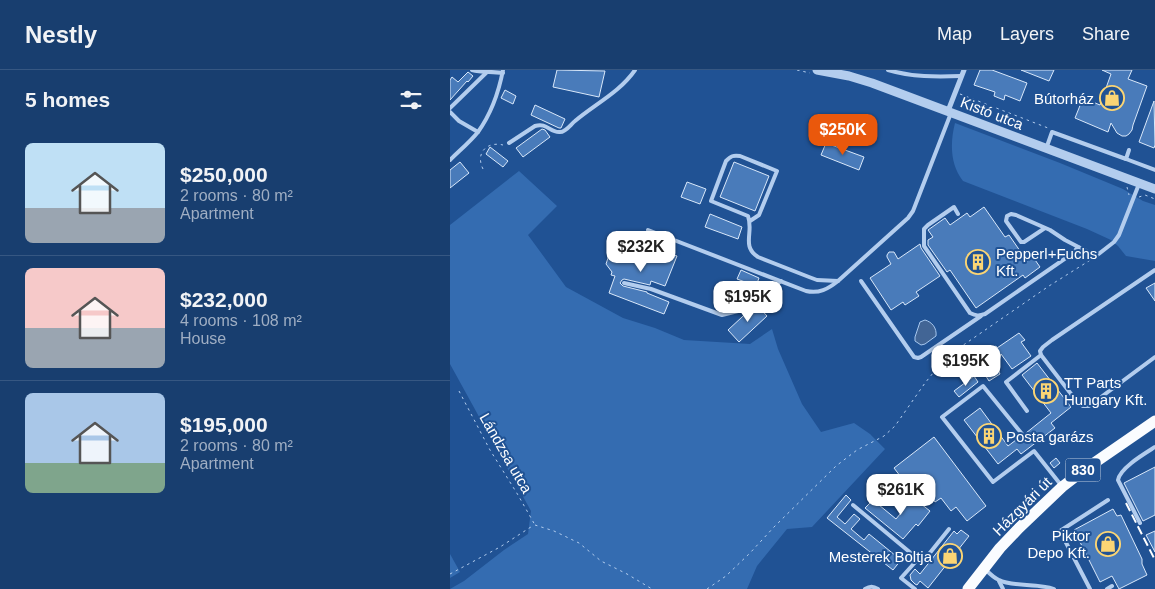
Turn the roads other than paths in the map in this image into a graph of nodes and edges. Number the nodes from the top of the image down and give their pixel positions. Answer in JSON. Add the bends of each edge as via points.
{"nodes":[{"id":1,"x":472,"y":70,"type":"edge"},
{"id":2,"x":635,"y":70,"type":"edge"},
{"id":3,"x":817,"y":70,"type":"edge"},
{"id":4,"x":888,"y":70,"type":"edge"},
{"id":5,"x":964,"y":70,"type":"edge"},
{"id":6,"x":487,"y":72,"type":"junction"},
{"id":7,"x":503,"y":72,"type":"edge"},
{"id":8,"x":908,"y":72,"type":"edge"},
{"id":9,"x":961,"y":76,"type":"junction"},
{"id":10,"x":450,"y":110,"type":"edge"},
{"id":11,"x":949,"y":112,"type":"junction"},
{"id":12,"x":478,"y":132,"type":"junction"},
{"id":13,"x":509,"y":143,"type":"road end"},
{"id":14,"x":1046,"y":148,"type":"junction"},
{"id":15,"x":1129,"y":150,"type":"dead end"},
{"id":16,"x":1126,"y":159,"type":"junction"},
{"id":17,"x":450,"y":160,"type":"edge"},
{"id":18,"x":1155,"y":170,"type":"edge"},
{"id":19,"x":1139,"y":184,"type":"junction"},
{"id":20,"x":1155,"y":189,"type":"edge"},
{"id":21,"x":958,"y":214,"type":"dead end"},
{"id":22,"x":750,"y":222,"type":"junction"},
{"id":23,"x":1046,"y":228,"type":"junction"},
{"id":24,"x":648,"y":230,"type":"dead end"},
{"id":25,"x":1078,"y":247,"type":"junction"},
{"id":26,"x":1088,"y":252,"type":"dead end"},
{"id":27,"x":1096,"y":256,"type":"road end"},
{"id":28,"x":1155,"y":270,"type":"edge"},
{"id":29,"x":781,"y":281,"type":"junction"},
{"id":30,"x":838,"y":281,"type":"junction"},
{"id":31,"x":861,"y":281,"type":"dead end"},
{"id":32,"x":624,"y":283,"type":"dead end"},
{"id":33,"x":985,"y":314,"type":"junction"},
{"id":34,"x":1041,"y":356,"type":"junction"},
{"id":35,"x":1155,"y":357,"type":"edge"},
{"id":36,"x":1027,"y":411,"type":"dead end"},
{"id":37,"x":1155,"y":421,"type":"edge"},
{"id":38,"x":1022,"y":434,"type":"dead end"},
{"id":39,"x":1155,"y":447,"type":"edge"},
{"id":40,"x":1062,"y":487,"type":"junction"},
{"id":41,"x":1108,"y":500,"type":"dead end"},
{"id":42,"x":853,"y":504,"type":"dead end"},
{"id":43,"x":1140,"y":523,"type":"dead end"},
{"id":44,"x":949,"y":529,"type":"dead end"},
{"id":45,"x":918,"y":559,"type":"junction"},
{"id":46,"x":984,"y":568,"type":"junction"},
{"id":47,"x":999,"y":581,"type":"junction"},
{"id":48,"x":1112,"y":586,"type":"dead end"},
{"id":49,"x":865,"y":589,"type":"edge"},
{"id":50,"x":878,"y":589,"type":"edge"},
{"id":51,"x":915,"y":589,"type":"edge"},
{"id":52,"x":968,"y":589,"type":"edge"},
{"id":53,"x":1003,"y":589,"type":"edge"},
{"id":54,"x":1054,"y":589,"type":"edge"},
{"id":55,"x":1090,"y":589,"type":"edge"},
{"id":56,"x":1107,"y":589,"type":"edge"}],
"edges":[{"from":1,"to":6,"type":"lane"},
{"from":2,"to":13,"type":"lane","via":[[611,94],[563,132],[539,125]]},
{"from":3,"to":11,"type":"street","name":"Kistó utca","via":[[872,83]]},
{"from":4,"to":8,"type":"lane"},
{"from":5,"to":9,"type":"street"},
{"from":6,"to":7,"type":"lane"},
{"from":6,"to":10,"type":"lane"},
{"from":7,"to":12,"type":"lane","via":[[490,112]]},
{"from":8,"to":9,"type":"lane","via":[[928,77]]},
{"from":9,"to":11,"type":"street"},
{"from":10,"to":12,"type":"lane","via":[[459,121]]},
{"from":11,"to":14,"type":"street","name":"Kistó utca"},
{"from":11,"to":30,"type":"lane","via":[[908,218]]},
{"from":12,"to":17,"type":"lane"},
{"from":14,"to":16,"type":"lane","via":[[1052,132]]},
{"from":14,"to":19,"type":"street","name":"Kistó utca"},
{"from":15,"to":16,"type":"lane"},
{"from":16,"to":18,"type":"lane"},
{"from":19,"to":20,"type":"street","name":"Kistó utca"},
{"from":19,"to":27,"type":"lane","via":[[1119,234]]},
{"from":21,"to":33,"type":"lane","via":[[954,207],[928,225],[924,229],[924,246],[970,313],[975,316]]},
{"from":22,"to":22,"type":"lane","via":[[748,216],[711,201],[730,157],[740,156],[777,171],[759,215]]},
{"from":22,"to":30,"type":"lane","via":[[749,246],[758,257],[817,280]]},
{"from":23,"to":23,"type":"lane","via":[[1011,214],[1006,221],[1021,242]]},
{"from":23,"to":25,"type":"lane"},
{"from":24,"to":29,"type":"lane"},
{"from":25,"to":26,"type":"lane"},
{"from":25,"to":33,"type":"lane"},
{"from":28,"to":34,"type":"lane","via":[[1042,347]]},
{"from":29,"to":30,"type":"lane","via":[[813,292]]},
{"from":29,"to":32,"type":"lane","via":[[738,312],[722,315],[651,289]]},
{"from":31,"to":33,"type":"lane","via":[[914,357],[922,357]]},
{"from":34,"to":35,"type":"lane","via":[[1083,406],[1089,406]]},
{"from":34,"to":36,"type":"lane","via":[[1006,382]]},
{"from":37,"to":40,"type":"main road","name":"Házgyári út","number":"830"},
{"from":38,"to":40,"type":"lane","via":[[982,386],[942,417],[993,482],[1033,448]]},
{"from":39,"to":43,"type":"lane","via":[[1124,470],[1118,480]]},
{"from":40,"to":46,"type":"main road","name":"Házgyári út","number":"830","via":[[1019,528]]},
{"from":41,"to":55,"type":"lane","via":[[1060,531]]},
{"from":42,"to":45,"type":"lane"},
{"from":44,"to":45,"type":"lane","via":[[929,554]]},
{"from":45,"to":51,"type":"lane","via":[[901,578]]},
{"from":46,"to":47,"type":"lane"},
{"from":46,"to":52,"type":"main road","name":"Házgyári út","number":"830"},
{"from":47,"to":53,"type":"lane"},
{"from":47,"to":54,"type":"lane"},
{"from":48,"to":56,"type":"lane"},
{"from":49,"to":50,"type":"lane","via":[[869,586]]}]}
